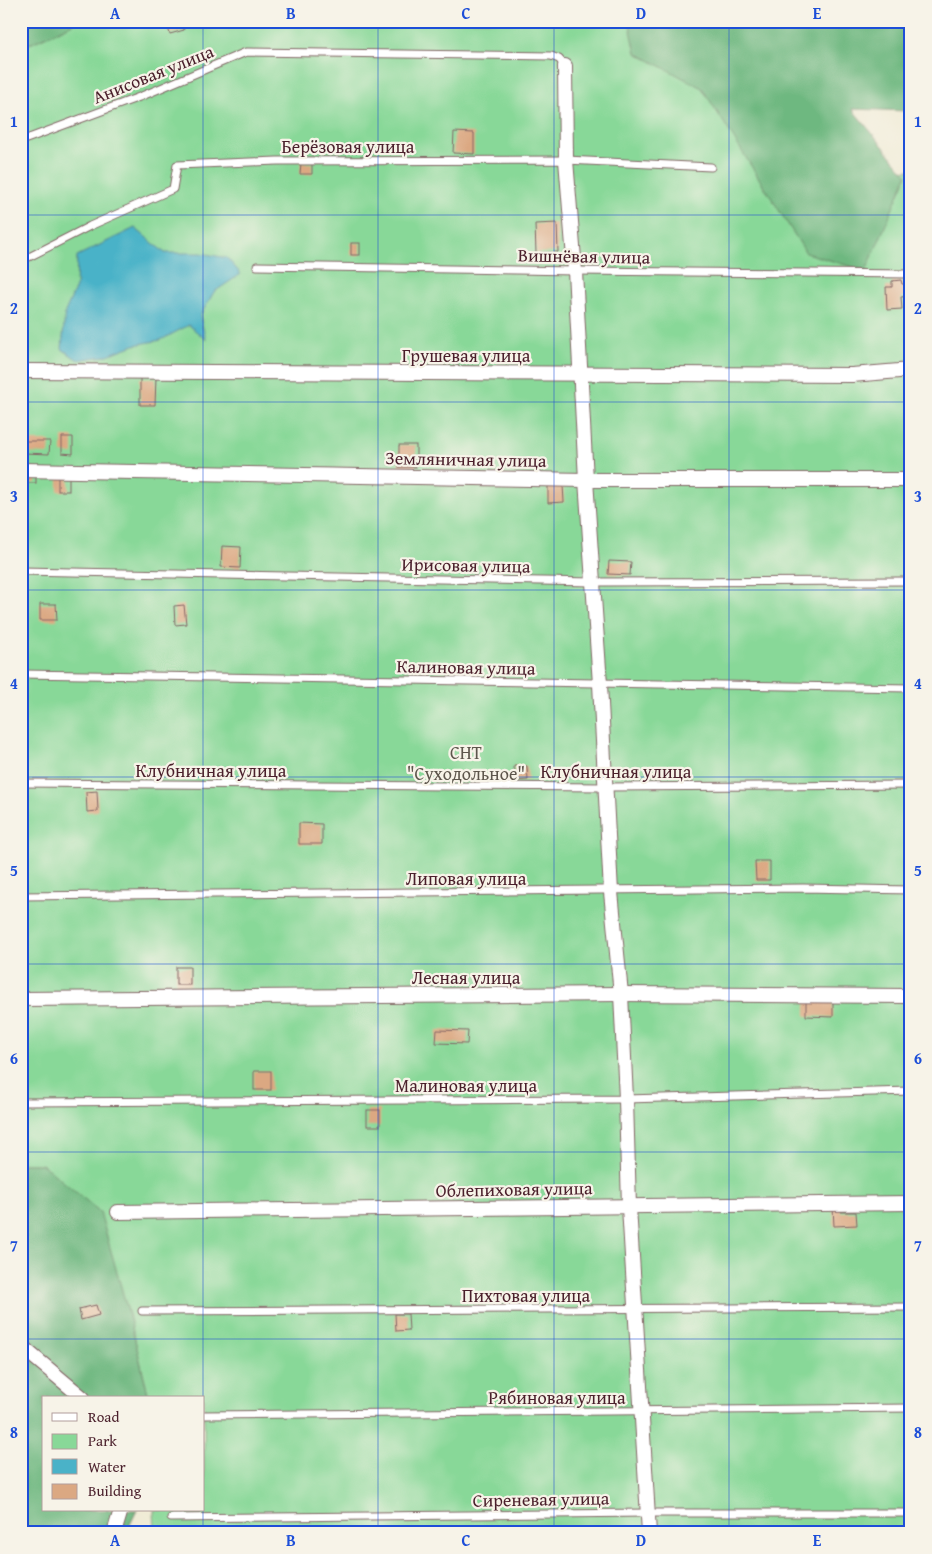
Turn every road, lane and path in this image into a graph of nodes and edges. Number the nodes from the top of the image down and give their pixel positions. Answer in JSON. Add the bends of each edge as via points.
{"nodes":[{"id":1,"x":565,"y":66,"type":"joint"},
{"id":2,"x":21,"y":141,"type":"edge"},
{"id":3,"x":566,"y":160,"type":"junction"},
{"id":4,"x":711,"y":167,"type":"dead end"},
{"id":5,"x":909,"y":176,"type":"edge"},
{"id":6,"x":911,"y":220,"type":"edge"},
{"id":7,"x":21,"y":261,"type":"edge"},
{"id":8,"x":257,"y":266,"type":"dead end"},
{"id":9,"x":575,"y":272,"type":"junction"},
{"id":10,"x":911,"y":274,"type":"edge"},
{"id":11,"x":911,"y":370,"type":"edge"},
{"id":12,"x":21,"y":371,"type":"edge"},
{"id":13,"x":581,"y":375,"type":"junction"},
{"id":14,"x":21,"y":470,"type":"edge"},
{"id":15,"x":586,"y":480,"type":"junction"},
{"id":16,"x":911,"y":482,"type":"edge"},
{"id":17,"x":21,"y":571,"type":"edge"},
{"id":18,"x":911,"y":581,"type":"edge"},
{"id":19,"x":593,"y":582,"type":"junction"},
{"id":20,"x":21,"y":674,"type":"edge"},
{"id":21,"x":600,"y":684,"type":"junction"},
{"id":22,"x":910,"y":688,"type":"edge"},
{"id":23,"x":21,"y":783,"type":"edge"},
{"id":24,"x":911,"y":786,"type":"edge"},
{"id":25,"x":604,"y":787,"type":"junction"},
{"id":26,"x":911,"y":890,"type":"edge"},
{"id":27,"x":611,"y":892,"type":"junction"},
{"id":28,"x":21,"y":896,"type":"edge"},
{"id":29,"x":621,"y":994,"type":"junction"},
{"id":30,"x":911,"y":996,"type":"edge"},
{"id":31,"x":21,"y":999,"type":"edge"},
{"id":32,"x":911,"y":1091,"type":"edge"},
{"id":33,"x":626,"y":1099,"type":"junction"},
{"id":34,"x":21,"y":1102,"type":"edge"},
{"id":35,"x":911,"y":1203,"type":"edge"},
{"id":36,"x":629,"y":1206,"type":"junction"},
{"id":37,"x":118,"y":1212,"type":"dead end"},
{"id":38,"x":911,"y":1307,"type":"edge"},
{"id":39,"x":635,"y":1309,"type":"junction"},
{"id":40,"x":142,"y":1311,"type":"dead end"},
{"id":41,"x":21,"y":1346,"type":"edge"},
{"id":42,"x":81,"y":1396,"type":"edge"},
{"id":43,"x":911,"y":1408,"type":"edge"},
{"id":44,"x":642,"y":1412,"type":"junction"},
{"id":45,"x":205,"y":1414,"type":"edge"},
{"id":46,"x":121,"y":1512,"type":"edge"},
{"id":47,"x":648,"y":1513,"type":"junction"},
{"id":48,"x":911,"y":1513,"type":"edge"},
{"id":49,"x":171,"y":1518,"type":"dead end"},
{"id":50,"x":114,"y":1533,"type":"edge"},
{"id":51,"x":649,"y":1533,"type":"edge"}],
"edges":[{"from":1,"to":2,"type":"lane","name":"Анисовая улица","via":[[551,56],[246,52],[142,96]]},
{"from":1,"to":3,"type":"street"},
{"from":3,"to":4,"type":"lane","name":"Берёзовая улица"},
{"from":3,"to":7,"type":"lane","name":"Берёзовая улица","via":[[277,161],[177,165],[173,189]]},
{"from":3,"to":9,"type":"street"},
{"from":5,"to":6,"type":"lane"},
{"from":8,"to":9,"type":"lane","name":"Вишнёвая улица"},
{"from":9,"to":10,"type":"lane","name":"Вишнёвая улица"},
{"from":9,"to":13,"type":"street"},
{"from":11,"to":13,"type":"street","name":"Грушевая улица","via":[[852,376]]},
{"from":12,"to":13,"type":"street","name":"Грушевая улица"},
{"from":13,"to":15,"type":"street"},
{"from":14,"to":15,"type":"street","name":"Земляничная улица"},
{"from":15,"to":16,"type":"street","name":"Земляничная улица"},
{"from":15,"to":19,"type":"street"},
{"from":17,"to":19,"type":"lane","name":"Ирисовая улица"},
{"from":18,"to":19,"type":"lane","name":"Ирисовая улица"},
{"from":19,"to":21,"type":"street"},
{"from":20,"to":21,"type":"lane","name":"Калиновая улица"},
{"from":21,"to":22,"type":"lane","name":"Калиновая улица"},
{"from":21,"to":25,"type":"street"},
{"from":23,"to":25,"type":"lane","name":"Клубничная улица"},
{"from":24,"to":25,"type":"lane","name":"Клубничная улица"},
{"from":25,"to":27,"type":"street"},
{"from":26,"to":27,"type":"lane","name":"Липовая улица","via":[[802,888]]},
{"from":27,"to":28,"type":"lane","name":"Липовая улица"},
{"from":27,"to":29,"type":"street"},
{"from":29,"to":30,"type":"street","name":"Лесная улица"},
{"from":29,"to":31,"type":"street","name":"Лесная улица"},
{"from":29,"to":33,"type":"street"},
{"from":32,"to":33,"type":"lane","name":"Малиновая улица"},
{"from":33,"to":34,"type":"lane","name":"Малиновая улица"},
{"from":33,"to":36,"type":"street"},
{"from":35,"to":36,"type":"street","name":"Облепиховая улица"},
{"from":36,"to":37,"type":"street","name":"Облепиховая улица"},
{"from":36,"to":39,"type":"street"},
{"from":38,"to":39,"type":"lane","name":"Пихтовая улица"},
{"from":39,"to":40,"type":"lane","name":"Пихтовая улица"},
{"from":39,"to":44,"type":"street"},
{"from":41,"to":42,"type":"street"},
{"from":43,"to":44,"type":"lane","name":"Рябиновая улица"},
{"from":44,"to":45,"type":"lane","name":"Рябиновая улица"},
{"from":44,"to":47,"type":"street"},
{"from":46,"to":50,"type":"street"},
{"from":47,"to":48,"type":"lane","name":"Сиреневая улица"},
{"from":47,"to":49,"type":"lane","name":"Сиреневая улица"},
{"from":47,"to":51,"type":"street"}]}
